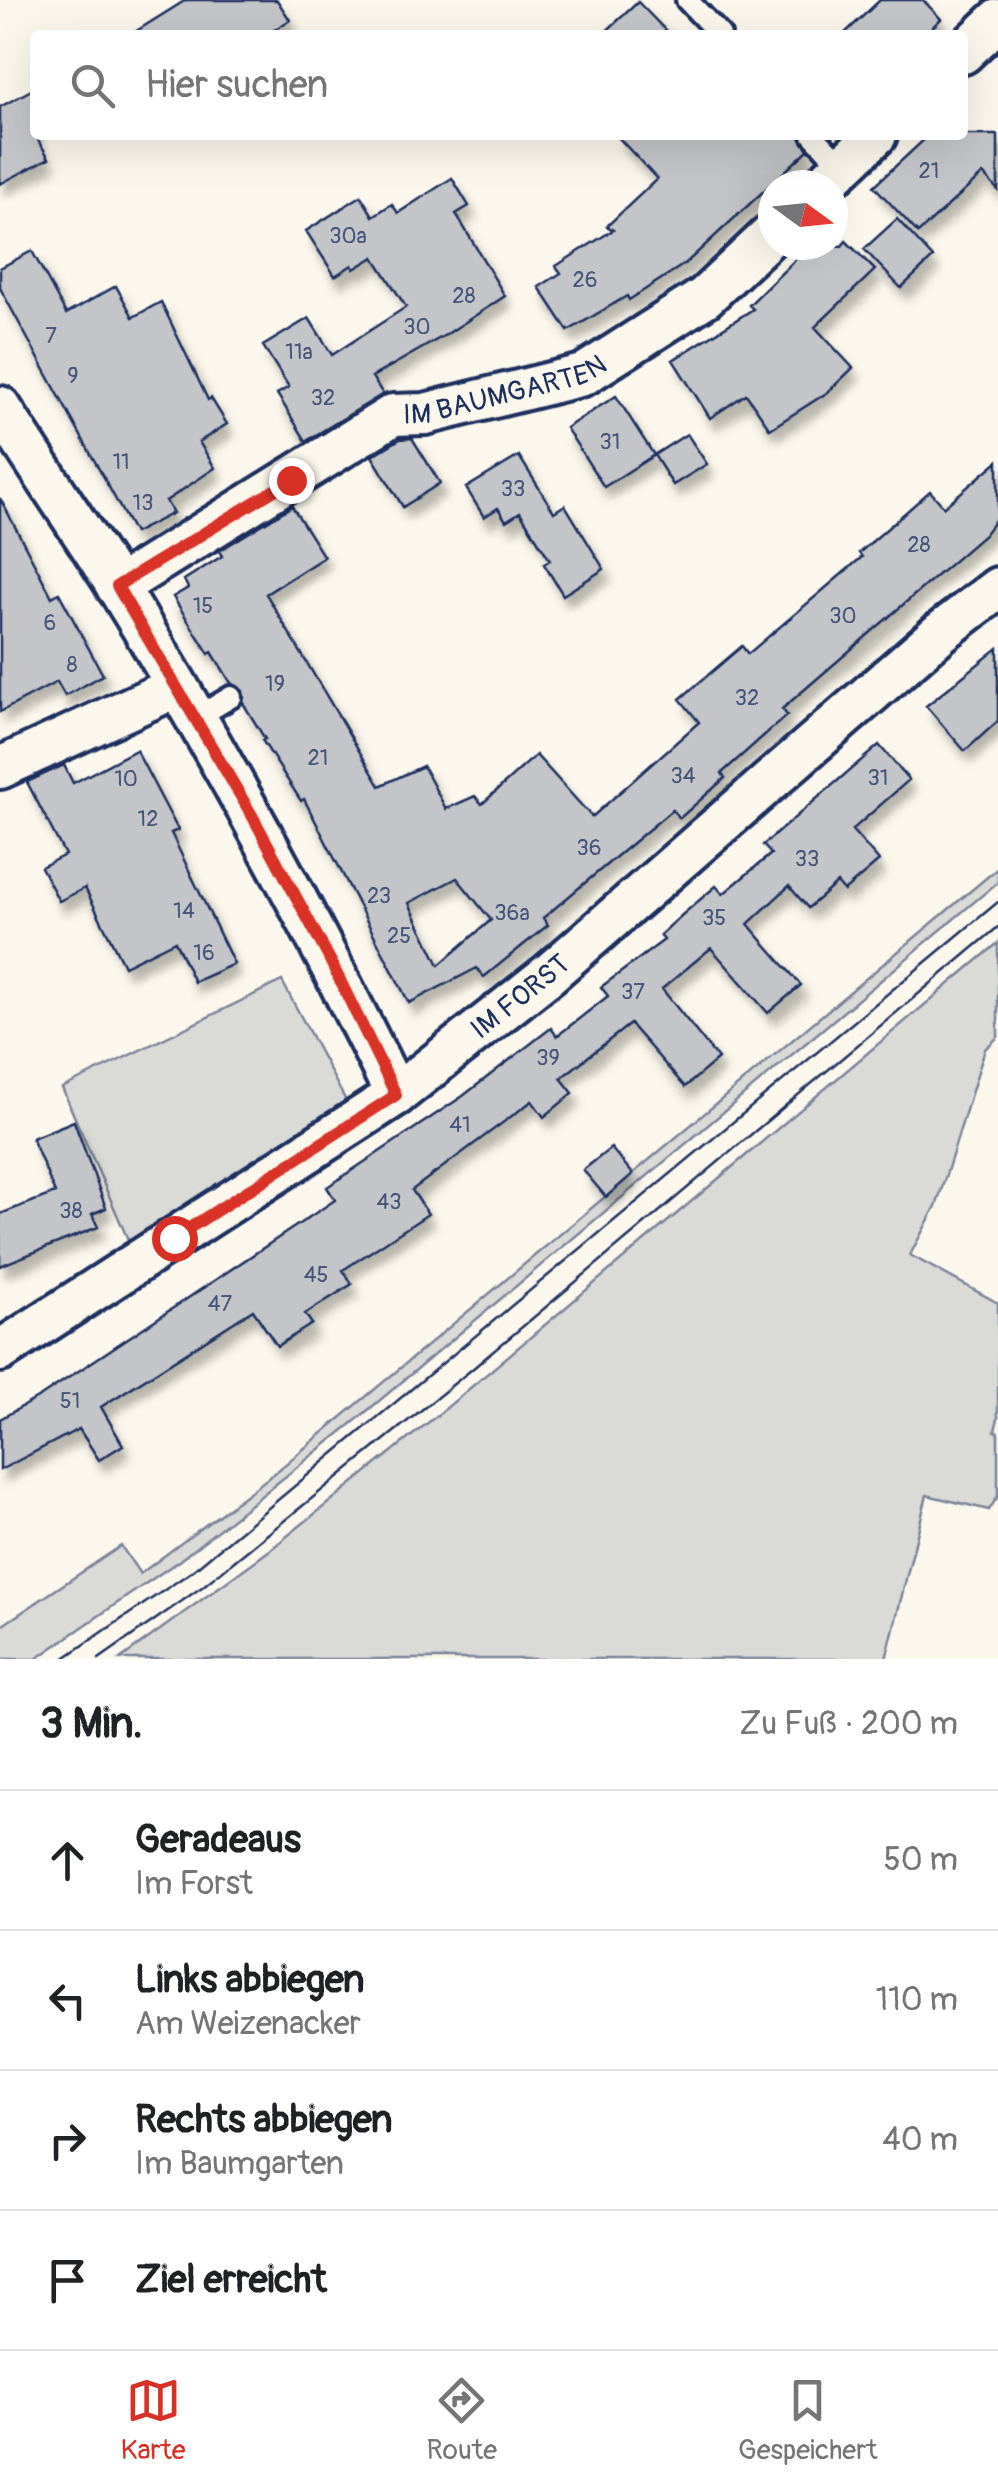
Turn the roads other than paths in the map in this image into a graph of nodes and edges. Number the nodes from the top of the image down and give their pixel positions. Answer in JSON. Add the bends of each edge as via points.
{"nodes":[{"id":1,"x":687,"y":0,"type":"edge"},
{"id":2,"x":998,"y":20,"type":"edge"},
{"id":3,"x":715,"y":30,"type":"edge"},
{"id":4,"x":968,"y":48,"type":"edge"},
{"id":5,"x":815,"y":140,"type":"edge"},
{"id":6,"x":871,"y":140,"type":"edge"},
{"id":7,"x":830,"y":170,"type":"edge"},
{"id":8,"x":839,"y":170,"type":"edge"},
{"id":9,"x":758,"y":246,"type":"edge"},
{"id":10,"x":0,"y":407,"type":"edge"},
{"id":11,"x":117,"y":586,"type":"junction"},
{"id":12,"x":998,"y":588,"type":"edge"},
{"id":13,"x":232,"y":697,"type":"dead end"},
{"id":14,"x":185,"y":703,"type":"junction"},
{"id":15,"x":0,"y":768,"type":"edge"},
{"id":16,"x":396,"y":1095,"type":"junction"},
{"id":17,"x":0,"y":1351,"type":"edge"}],
"edges":[{"from":1,"to":3,"type":"lane"},
{"from":2,"to":4,"type":"street"},
{"from":5,"to":7,"type":"lane"},
{"from":6,"to":8,"type":"street"},
{"from":9,"to":11,"type":"street","name":"IM BAUMGARTEN","via":[[705,297],[583,375],[425,414],[393,414]]},
{"from":10,"to":11,"type":"street"},
{"from":11,"to":14,"type":"street"},
{"from":12,"to":16,"type":"street","name":"IM FORST","via":[[549,974]]},
{"from":13,"to":14,"type":"lane"},
{"from":14,"to":15,"type":"street"},
{"from":14,"to":16,"type":"street","via":[[329,958]]},
{"from":16,"to":17,"type":"street","name":"IM FORST"}]}
